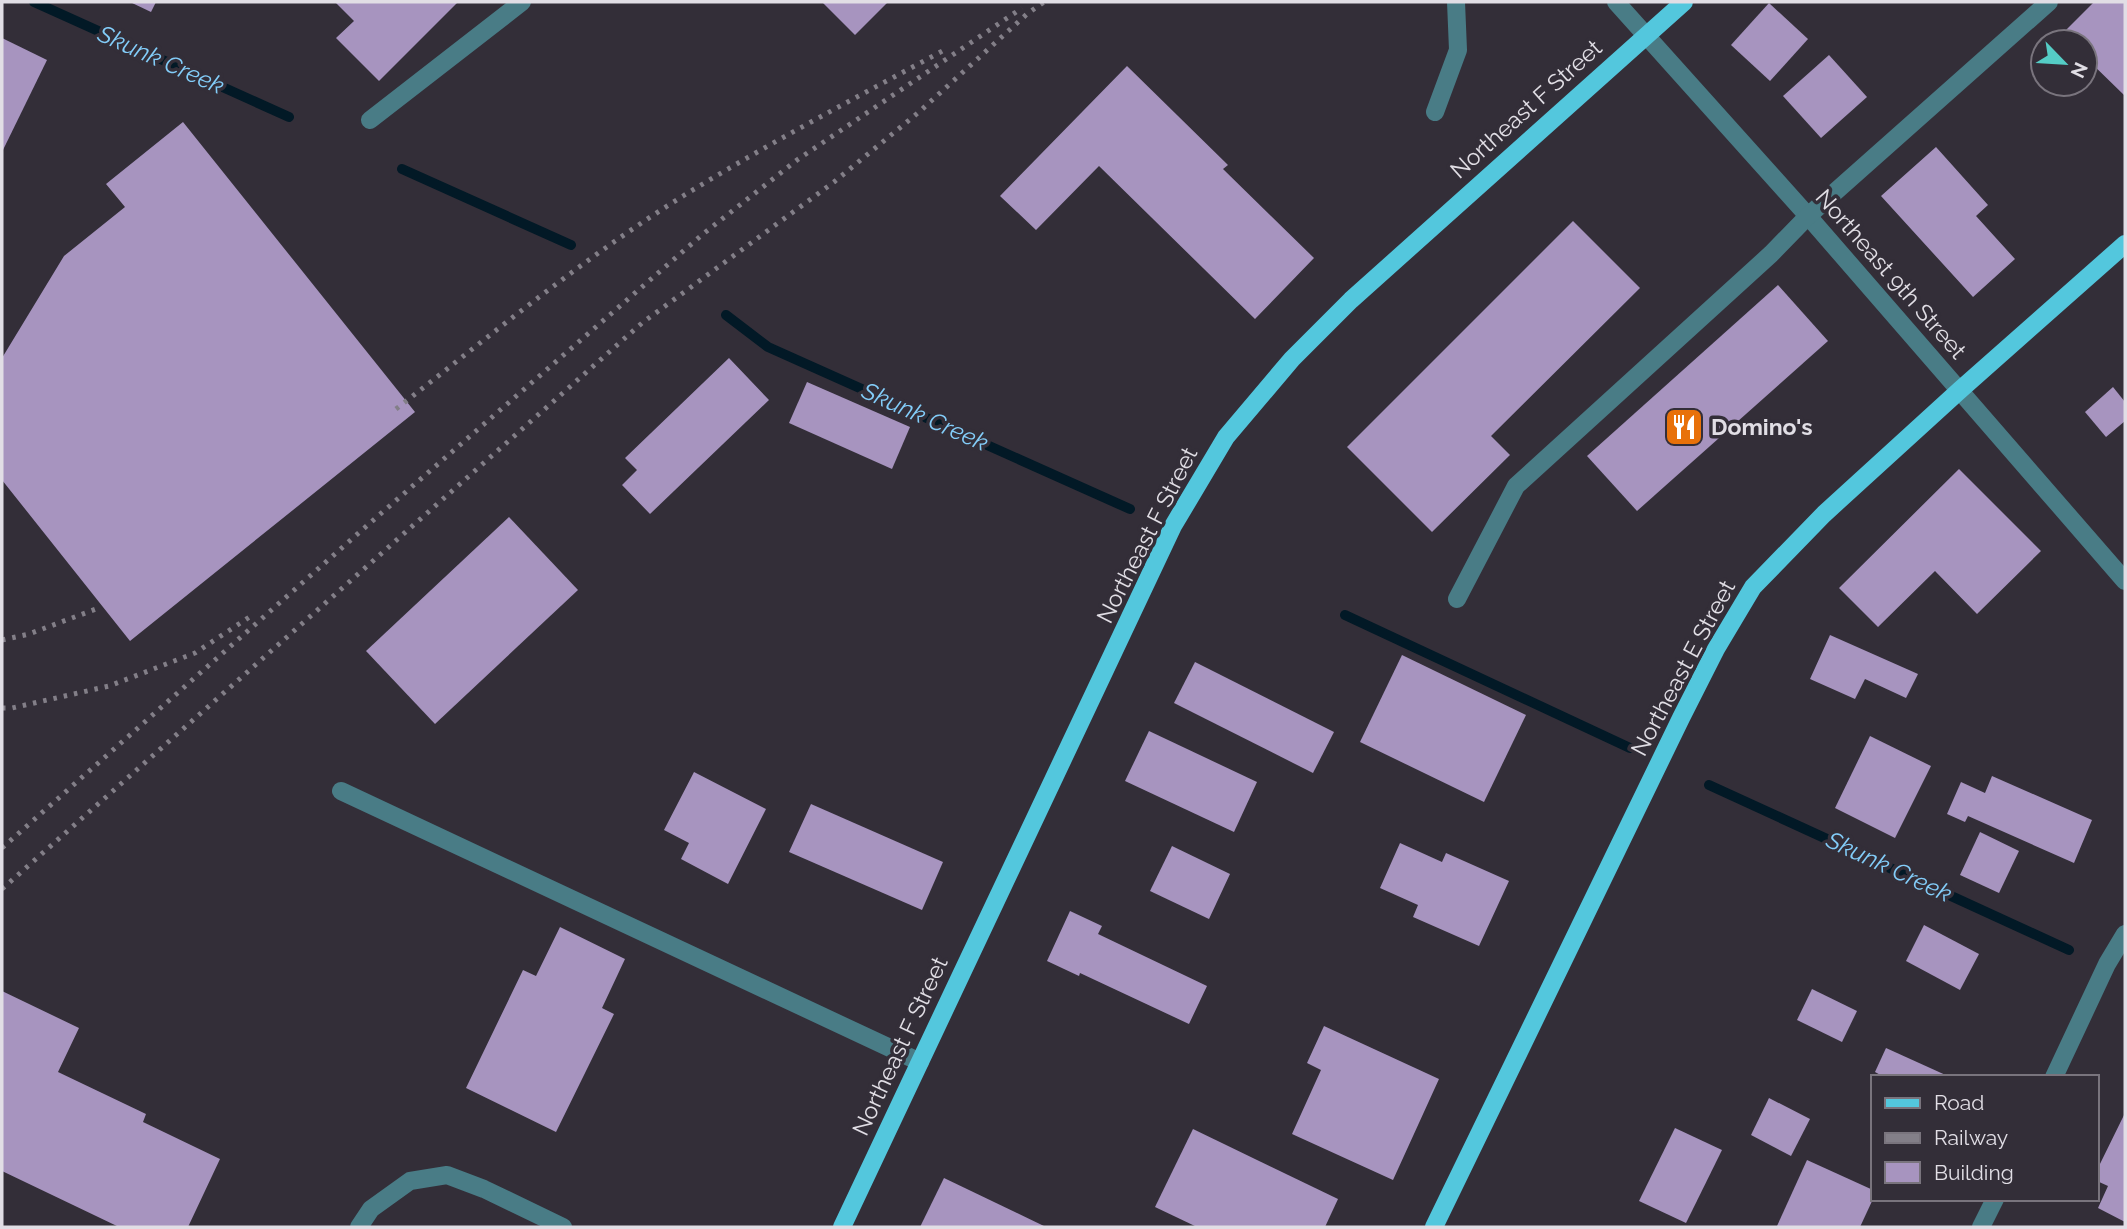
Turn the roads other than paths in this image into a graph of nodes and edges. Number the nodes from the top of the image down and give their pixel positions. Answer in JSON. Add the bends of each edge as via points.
{"nodes":[{"id":1,"x":522,"y":2,"type":"edge"},
{"id":2,"x":1456,"y":2,"type":"edge"},
{"id":3,"x":1616,"y":2,"type":"edge"},
{"id":4,"x":1684,"y":2,"type":"edge"},
{"id":5,"x":2049,"y":2,"type":"edge"},
{"id":6,"x":1645,"y":35,"type":"junction"},
{"id":7,"x":1435,"y":111,"type":"dead end"},
{"id":8,"x":370,"y":120,"type":"dead end"},
{"id":9,"x":1808,"y":216,"type":"junction"},
{"id":10,"x":2125,"y":244,"type":"edge"},
{"id":11,"x":1960,"y":390,"type":"junction"},
{"id":12,"x":2122,"y":571,"type":"edge"},
{"id":13,"x":1457,"y":600,"type":"dead end"},
{"id":14,"x":341,"y":791,"type":"dead end"},
{"id":15,"x":2125,"y":934,"type":"edge"},
{"id":16,"x":920,"y":1062,"type":"junction"},
{"id":17,"x":2054,"y":1075,"type":"edge"},
{"id":18,"x":1994,"y":1201,"type":"edge"},
{"id":19,"x":359,"y":1227,"type":"edge"},
{"id":20,"x":563,"y":1227,"type":"edge"},
{"id":21,"x":842,"y":1227,"type":"edge"},
{"id":22,"x":1434,"y":1227,"type":"edge"},
{"id":23,"x":1982,"y":1227,"type":"edge"}],
"edges":[{"from":1,"to":8,"type":"street"},
{"from":2,"to":7,"type":"street","via":[[1458,50]]},
{"from":3,"to":6,"type":"street","name":"Northeast 9th Street"},
{"from":4,"to":6,"type":"main road","name":"Northeast F Street"},
{"from":5,"to":9,"type":"street"},
{"from":6,"to":9,"type":"street","name":"Northeast 9th Street"},
{"from":6,"to":16,"type":"main road","name":"Northeast F Street","via":[[1352,300],[1292,359],[1226,437],[1173,526]]},
{"from":9,"to":11,"type":"street","name":"Northeast 9th Street"},
{"from":9,"to":13,"type":"street","via":[[1516,486]]},
{"from":10,"to":11,"type":"main road","name":"Northeast E Street"},
{"from":11,"to":12,"type":"street","name":"Northeast 9th Street"},
{"from":11,"to":22,"type":"main road","name":"Northeast E Street","via":[[1824,514],[1753,587],[1670,741]]},
{"from":14,"to":16,"type":"street"},
{"from":15,"to":17,"type":"street"},
{"from":16,"to":21,"type":"main road","name":"Northeast F Street"},
{"from":18,"to":23,"type":"street"},
{"from":19,"to":20,"type":"street","via":[[371,1209],[410,1181],[447,1175]]}]}
